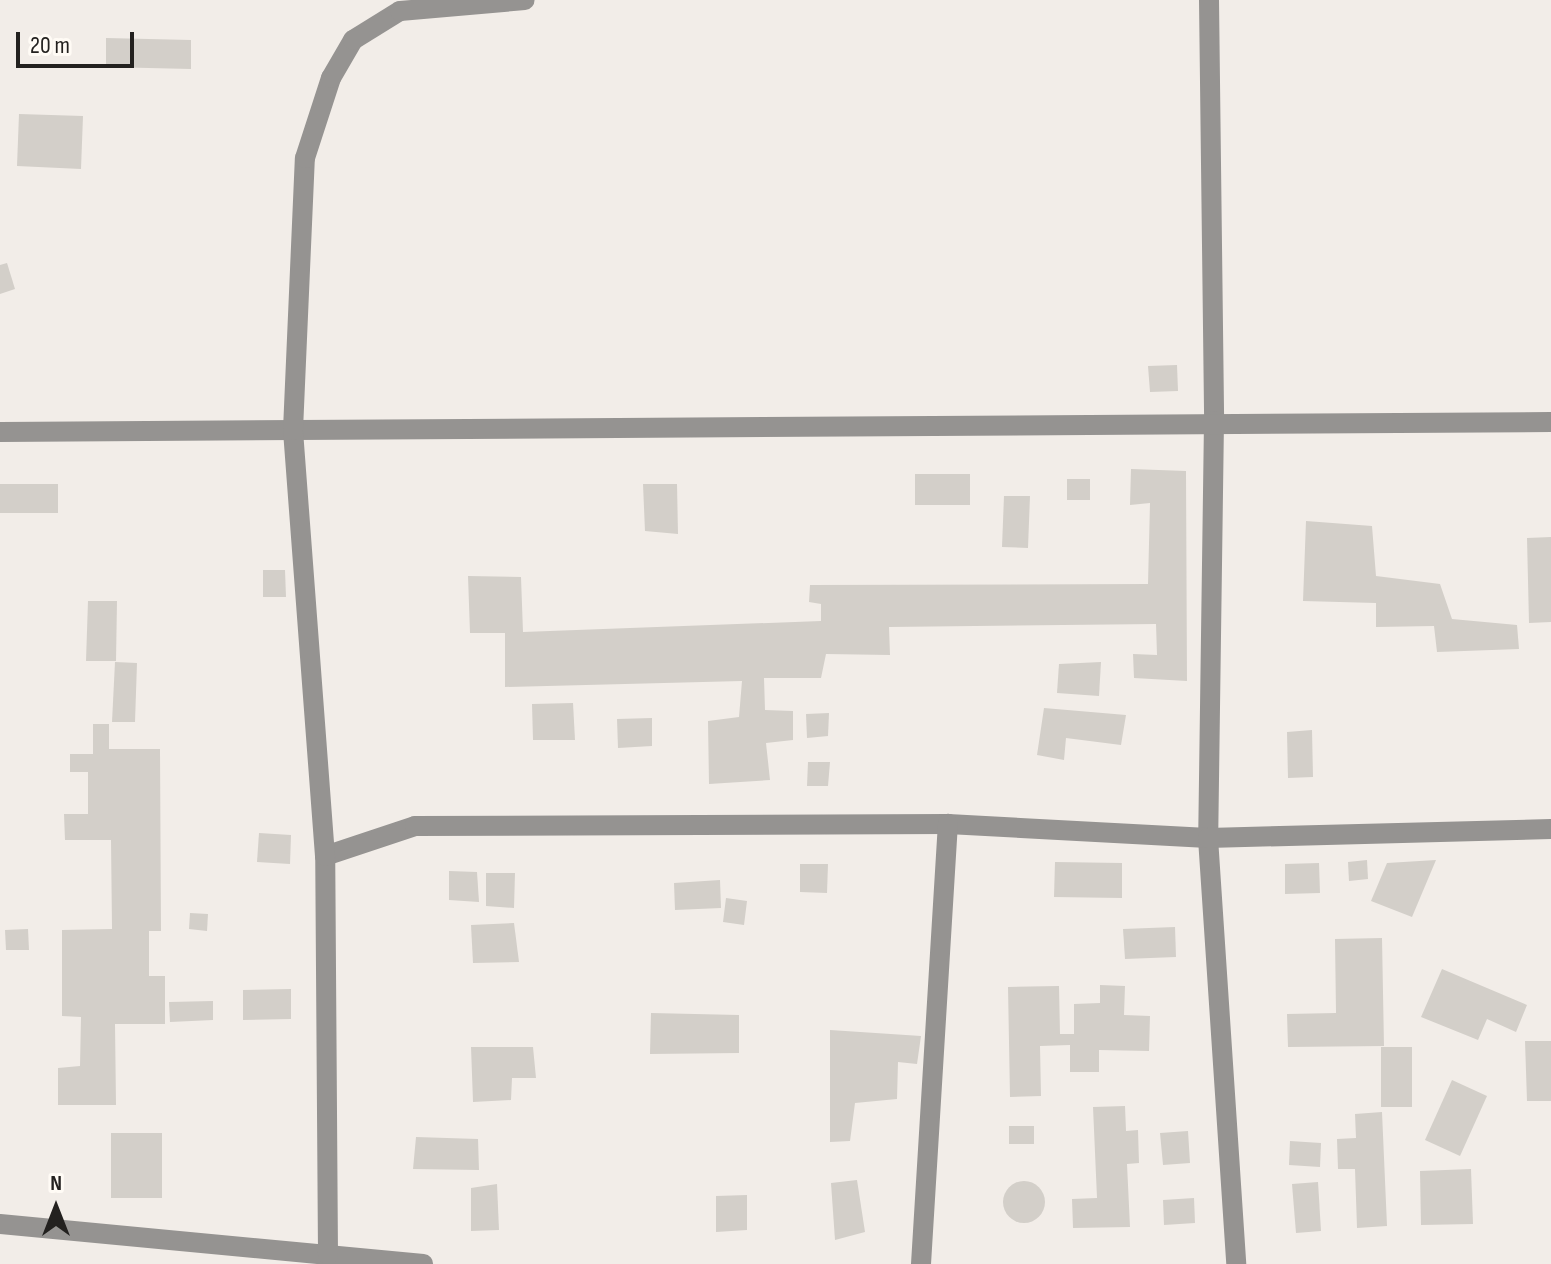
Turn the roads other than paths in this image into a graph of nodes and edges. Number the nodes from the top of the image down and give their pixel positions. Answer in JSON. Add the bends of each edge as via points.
{"nodes":[{"id":1,"x":525,"y":0,"type":"edge"},
{"id":2,"x":1209,"y":0,"type":"edge"},
{"id":3,"x":1214,"y":421,"type":"junction"},
{"id":4,"x":1551,"y":422,"type":"edge"},
{"id":5,"x":293,"y":430,"type":"junction"},
{"id":6,"x":0,"y":432,"type":"edge"},
{"id":7,"x":948,"y":824,"type":"junction"},
{"id":8,"x":1551,"y":829,"type":"edge"},
{"id":9,"x":1208,"y":838,"type":"junction"},
{"id":10,"x":325,"y":856,"type":"junction"},
{"id":11,"x":0,"y":1224,"type":"edge"},
{"id":12,"x":328,"y":1255,"type":"junction"},
{"id":13,"x":423,"y":1264,"type":"edge"},
{"id":14,"x":921,"y":1264,"type":"edge"},
{"id":15,"x":1236,"y":1264,"type":"edge"}],
"edges":[{"from":1,"to":5,"type":"street","via":[[400,11],[353,40],[331,78],[305,158]]},
{"from":2,"to":3,"type":"street"},
{"from":3,"to":4,"type":"street"},
{"from":3,"to":5,"type":"street"},
{"from":3,"to":9,"type":"street"},
{"from":5,"to":6,"type":"street"},
{"from":5,"to":10,"type":"street"},
{"from":7,"to":9,"type":"street"},
{"from":7,"to":10,"type":"street","via":[[415,826]]},
{"from":7,"to":14,"type":"street"},
{"from":8,"to":9,"type":"street"},
{"from":9,"to":15,"type":"street"},
{"from":10,"to":12,"type":"street"},
{"from":11,"to":12,"type":"street"},
{"from":12,"to":13,"type":"street"}]}
